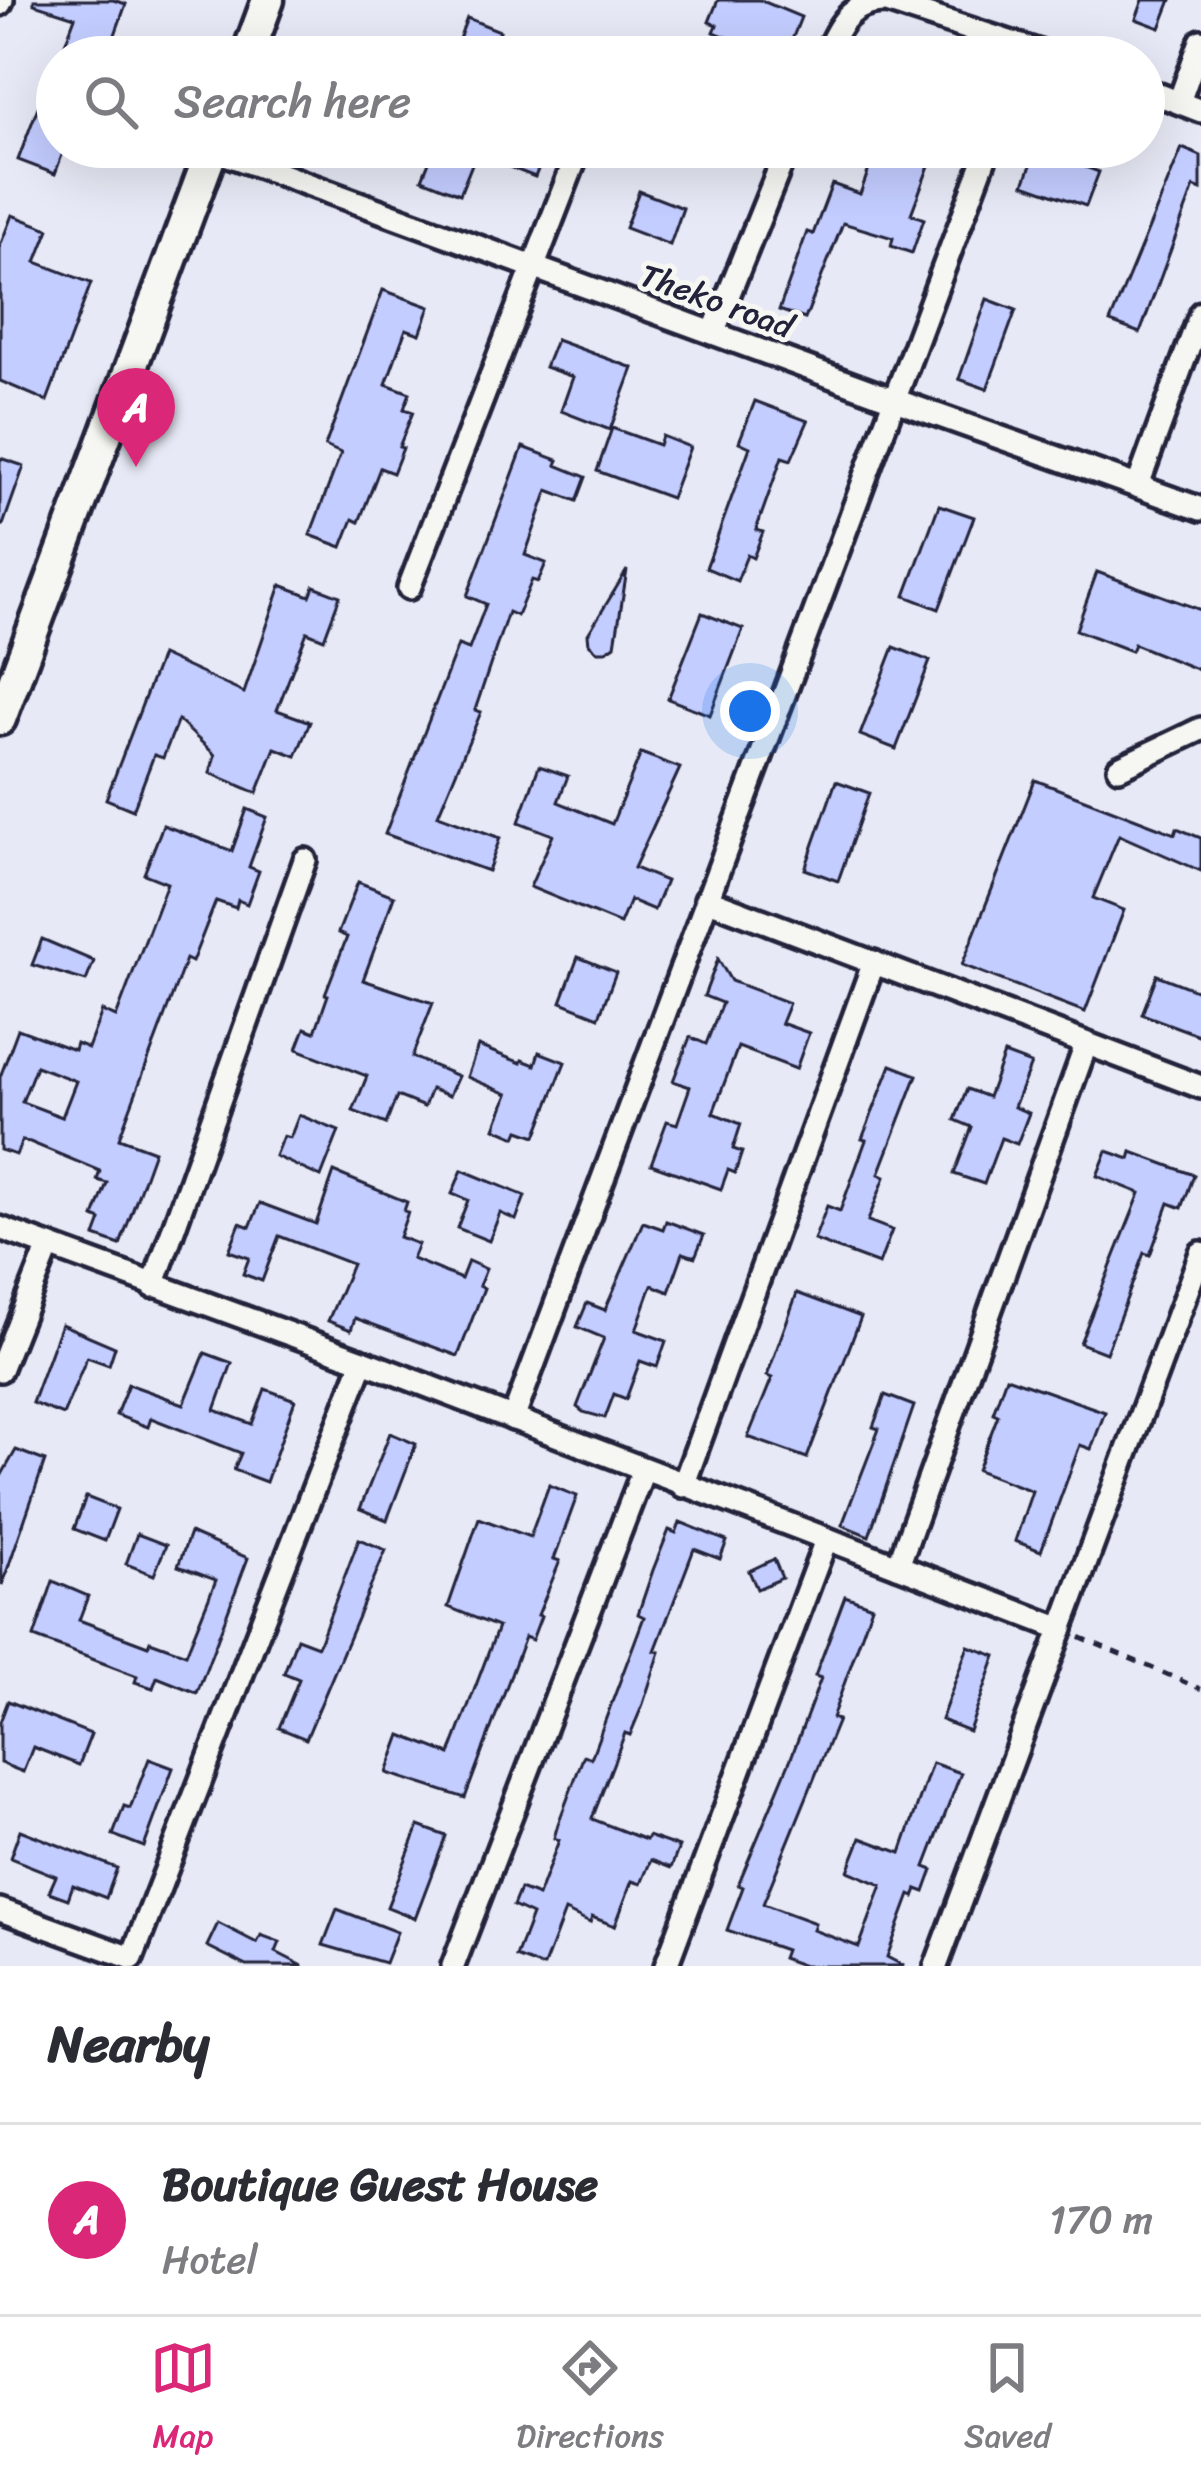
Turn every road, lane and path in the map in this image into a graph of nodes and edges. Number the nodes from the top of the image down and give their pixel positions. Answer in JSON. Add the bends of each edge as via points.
{"nodes":[{"id":1,"x":268,"y":0,"type":"edge"},
{"id":2,"x":255,"y":36,"type":"edge"},
{"id":3,"x":833,"y":36,"type":"edge"},
{"id":4,"x":981,"y":36,"type":"edge"},
{"id":5,"x":1201,"y":41,"type":"edge"},
{"id":6,"x":1165,"y":97,"type":"edge"},
{"id":7,"x":1179,"y":102,"type":"junction"},
{"id":8,"x":1201,"y":111,"type":"edge"},
{"id":9,"x":206,"y":168,"type":"edge"},
{"id":10,"x":267,"y":168,"type":"edge"},
{"id":11,"x":572,"y":168,"type":"edge"},
{"id":12,"x":780,"y":168,"type":"edge"},
{"id":13,"x":981,"y":168,"type":"edge"},
{"id":14,"x":536,"y":268,"type":"junction"},
{"id":15,"x":1201,"y":313,"type":"edge"},
{"id":16,"x":713,"y":333,"type":"junction"},
{"id":17,"x":895,"y":400,"type":"junction"},
{"id":18,"x":1138,"y":484,"type":"junction"},
{"id":19,"x":1201,"y":508,"type":"edge"},
{"id":20,"x":410,"y":589,"type":"dead end"},
{"id":21,"x":0,"y":719,"type":"edge"},
{"id":22,"x":1201,"y":729,"type":"edge"},
{"id":23,"x":1119,"y":768,"type":"dead end"},
{"id":24,"x":305,"y":860,"type":"dead end"},
{"id":25,"x":706,"y":899,"type":"junction"},
{"id":26,"x":874,"y":962,"type":"junction"},
{"id":27,"x":1086,"y":1045,"type":"junction"},
{"id":28,"x":1201,"y":1087,"type":"edge"},
{"id":29,"x":0,"y":1228,"type":"edge"},
{"id":30,"x":49,"y":1246,"type":"junction"},
{"id":31,"x":1201,"y":1253,"type":"edge"},
{"id":32,"x":153,"y":1286,"type":"junction"},
{"id":33,"x":363,"y":1361,"type":"junction"},
{"id":34,"x":0,"y":1370,"type":"edge"},
{"id":35,"x":514,"y":1419,"type":"junction"},
{"id":36,"x":643,"y":1471,"type":"junction"},
{"id":37,"x":683,"y":1486,"type":"junction"},
{"id":38,"x":826,"y":1540,"type":"junction"},
{"id":39,"x":898,"y":1566,"type":"junction"},
{"id":40,"x":1062,"y":1629,"type":"junction"},
{"id":41,"x":1201,"y":1689,"type":"edge"},
{"id":42,"x":0,"y":1910,"type":"edge"},
{"id":43,"x":131,"y":1962,"type":"edge"},
{"id":44,"x":453,"y":1966,"type":"edge"},
{"id":45,"x":665,"y":1966,"type":"edge"},
{"id":46,"x":936,"y":1966,"type":"edge"}],
"edges":[{"from":1,"to":2,"type":"street"},
{"from":3,"to":4,"type":"street","via":[[849,14],[887,2]]},
{"from":5,"to":7,"type":"street"},
{"from":6,"to":7,"type":"street"},
{"from":7,"to":8,"type":"street"},
{"from":9,"to":21,"type":"street"},
{"from":10,"to":14,"type":"street","name":"Theko road"},
{"from":11,"to":14,"type":"street"},
{"from":12,"to":16,"type":"street"},
{"from":13,"to":17,"type":"street"},
{"from":14,"to":16,"type":"street","name":"Theko road"},
{"from":14,"to":20,"type":"street"},
{"from":15,"to":18,"type":"street"},
{"from":16,"to":17,"type":"street","name":"Theko road"},
{"from":17,"to":18,"type":"street","name":"Theko road"},
{"from":17,"to":25,"type":"street"},
{"from":18,"to":19,"type":"street","name":"Theko road"},
{"from":22,"to":23,"type":"street"},
{"from":24,"to":32,"type":"street"},
{"from":25,"to":26,"type":"street"},
{"from":25,"to":35,"type":"street"},
{"from":26,"to":27,"type":"street"},
{"from":26,"to":37,"type":"street"},
{"from":27,"to":28,"type":"street"},
{"from":27,"to":39,"type":"street"},
{"from":29,"to":30,"type":"street"},
{"from":30,"to":32,"type":"street"},
{"from":30,"to":34,"type":"street"},
{"from":31,"to":40,"type":"street"},
{"from":32,"to":33,"type":"street"},
{"from":33,"to":35,"type":"street"},
{"from":33,"to":43,"type":"street"},
{"from":35,"to":36,"type":"street"},
{"from":36,"to":37,"type":"street"},
{"from":36,"to":44,"type":"street"},
{"from":37,"to":38,"type":"street"},
{"from":38,"to":39,"type":"street"},
{"from":38,"to":45,"type":"street"},
{"from":39,"to":40,"type":"street"},
{"from":40,"to":41,"type":"path"},
{"from":40,"to":46,"type":"street"},
{"from":42,"to":43,"type":"street"}]}
